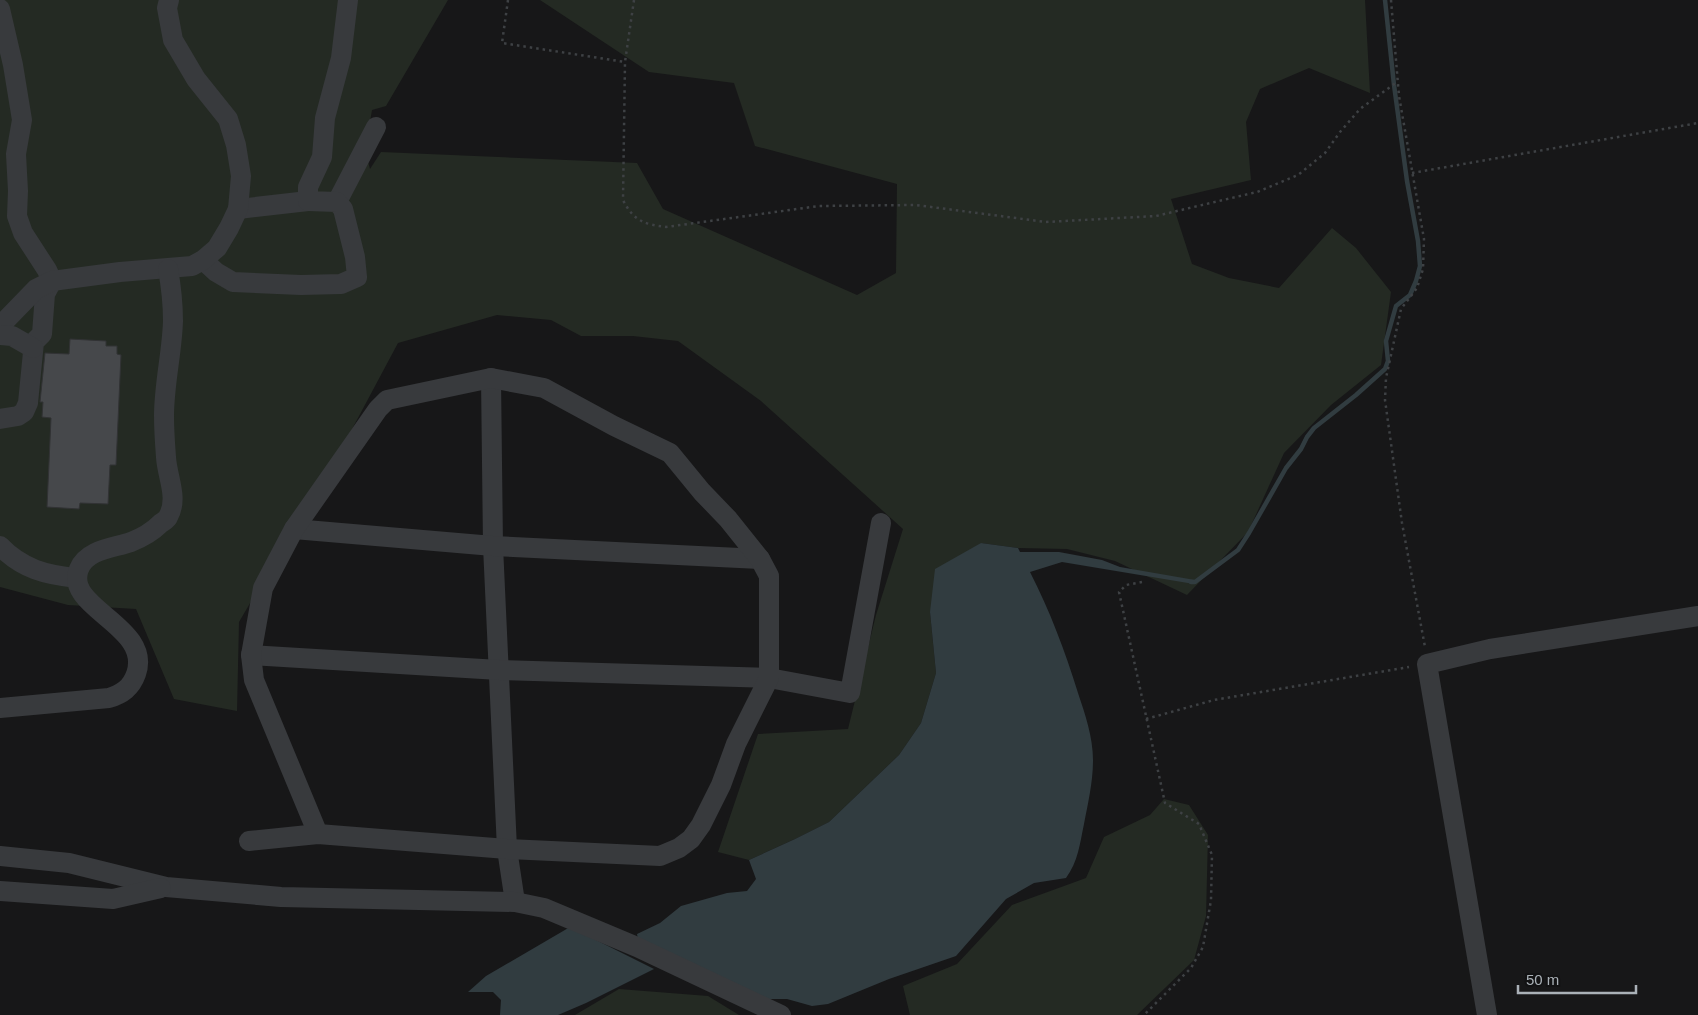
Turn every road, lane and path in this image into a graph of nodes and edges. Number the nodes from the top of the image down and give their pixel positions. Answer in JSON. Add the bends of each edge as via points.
{"nodes":[{"id":1,"x":169,"y":0,"type":"edge"},
{"id":2,"x":348,"y":0,"type":"edge"},
{"id":3,"x":508,"y":0,"type":"edge"},
{"id":4,"x":634,"y":0,"type":"edge"},
{"id":5,"x":1391,"y":0,"type":"edge"},
{"id":6,"x":0,"y":9,"type":"edge"},
{"id":7,"x":625,"y":62,"type":"junction"},
{"id":8,"x":1397,"y":82,"type":"junction"},
{"id":9,"x":1698,"y":123,"type":"edge"},
{"id":10,"x":376,"y":127,"type":"dead end"},
{"id":11,"x":1412,"y":173,"type":"junction"},
{"id":12,"x":308,"y":200,"type":"junction"},
{"id":13,"x":337,"y":202,"type":"junction"},
{"id":14,"x":238,"y":209,"type":"junction"},
{"id":15,"x":203,"y":260,"type":"junction"},
{"id":16,"x":168,"y":269,"type":"junction"},
{"id":17,"x":52,"y":281,"type":"junction"},
{"id":18,"x":0,"y":326,"type":"edge"},
{"id":19,"x":0,"y":334,"type":"edge"},
{"id":20,"x":0,"y":344,"type":"edge"},
{"id":21,"x":33,"y":352,"type":"junction"},
{"id":22,"x":491,"y":378,"type":"junction"},
{"id":23,"x":0,"y":419,"type":"edge"},
{"id":24,"x":881,"y":523,"type":"dead end"},
{"id":25,"x":294,"y":529,"type":"junction"},
{"id":26,"x":0,"y":546,"type":"edge"},
{"id":27,"x":493,"y":546,"type":"junction"},
{"id":28,"x":760,"y":559,"type":"junction"},
{"id":29,"x":76,"y":578,"type":"junction"},
{"id":30,"x":1142,"y":582,"type":"dead end"},
{"id":31,"x":1698,"y":616,"type":"edge"},
{"id":32,"x":251,"y":655,"type":"junction"},
{"id":33,"x":1427,"y":664,"type":"junction"},
{"id":34,"x":499,"y":670,"type":"junction"},
{"id":35,"x":769,"y":678,"type":"junction"},
{"id":36,"x":0,"y":708,"type":"edge"},
{"id":37,"x":1146,"y":719,"type":"junction"},
{"id":38,"x":318,"y":834,"type":"junction"},
{"id":39,"x":249,"y":841,"type":"dead end"},
{"id":40,"x":507,"y":849,"type":"junction"},
{"id":41,"x":0,"y":856,"type":"edge"},
{"id":42,"x":166,"y":887,"type":"junction"},
{"id":43,"x":0,"y":890,"type":"edge"},
{"id":44,"x":515,"y":902,"type":"junction"},
{"id":45,"x":781,"y":1015,"type":"edge"},
{"id":46,"x":1144,"y":1015,"type":"edge"},
{"id":47,"x":1487,"y":1015,"type":"edge"}],
"edges":[{"from":1,"to":14,"type":"street","via":[[167,8],[173,40],[196,79],[228,119],[241,176]]},
{"from":2,"to":12,"type":"street","via":[[341,58],[325,118],[322,157],[308,187]]},
{"from":3,"to":7,"type":"path","via":[[502,43]]},
{"from":4,"to":7,"type":"path"},
{"from":5,"to":8,"type":"path"},
{"from":6,"to":17,"type":"street","via":[[14,65],[22,120],[16,154],[17,216],[23,233]]},
{"from":7,"to":8,"type":"path","via":[[623,200],[627,209],[643,223],[666,227],[819,206],[916,205],[1046,222],[1156,216],[1257,192],[1298,176],[1325,153],[1360,109]]},
{"from":8,"to":11,"type":"path"},
{"from":9,"to":11,"type":"path"},
{"from":10,"to":13,"type":"street"},
{"from":11,"to":33,"type":"path","via":[[1424,239],[1423,269],[1417,288],[1401,309],[1386,378],[1385,400],[1402,523]]},
{"from":12,"to":13,"type":"street"},
{"from":12,"to":14,"type":"street"},
{"from":13,"to":15,"type":"street","via":[[343,208],[355,257],[356,277],[341,284],[233,282]]},
{"from":14,"to":15,"type":"street","via":[[217,248]]},
{"from":15,"to":16,"type":"street","via":[[192,266]]},
{"from":16,"to":17,"type":"street"},
{"from":16,"to":29,"type":"street","via":[[173,322],[164,415],[166,461],[173,498],[168,517],[153,531],[95,552],[79,568]]},
{"from":17,"to":18,"type":"street","via":[[36,290]]},
{"from":17,"to":21,"type":"street","via":[[45,294],[42,334],[34,342]]},
{"from":19,"to":21,"type":"street","via":[[12,336]]},
{"from":20,"to":21,"type":"street"},
{"from":21,"to":23,"type":"street","via":[[28,403],[24,412]]},
{"from":22,"to":25,"type":"street","via":[[387,400],[378,408]]},
{"from":22,"to":27,"type":"street"},
{"from":22,"to":28,"type":"street","via":[[544,388],[670,453]]},
{"from":24,"to":35,"type":"street","via":[[850,693]]},
{"from":25,"to":27,"type":"street"},
{"from":25,"to":32,"type":"street","via":[[263,588]]},
{"from":26,"to":29,"type":"street","via":[[25,566]]},
{"from":27,"to":28,"type":"street"},
{"from":27,"to":34,"type":"street"},
{"from":28,"to":35,"type":"street","via":[[769,576]]},
{"from":29,"to":36,"type":"street","via":[[87,599],[127,636],[135,648],[137,670],[134,681],[119,695],[109,698]]},
{"from":30,"to":37,"type":"path","via":[[1126,584],[1119,592]]},
{"from":31,"to":33,"type":"street","via":[[1490,649]]},
{"from":32,"to":34,"type":"street"},
{"from":32,"to":38,"type":"street","via":[[254,680]]},
{"from":33,"to":37,"type":"path","via":[[1214,700]]},
{"from":33,"to":47,"type":"street"},
{"from":34,"to":35,"type":"street"},
{"from":34,"to":40,"type":"street"},
{"from":35,"to":40,"type":"street","via":[[701,824],[691,839],[679,848],[660,856]]},
{"from":37,"to":46,"type":"path","via":[[1165,803],[1199,824],[1212,856],[1211,900],[1203,947],[1192,968]]},
{"from":38,"to":39,"type":"street"},
{"from":38,"to":40,"type":"street"},
{"from":40,"to":44,"type":"street"},
{"from":41,"to":42,"type":"street","via":[[68,863]]},
{"from":42,"to":43,"type":"street","via":[[113,899]]},
{"from":42,"to":44,"type":"street","via":[[281,897]]},
{"from":44,"to":45,"type":"street","via":[[544,908],[637,947]]}]}
